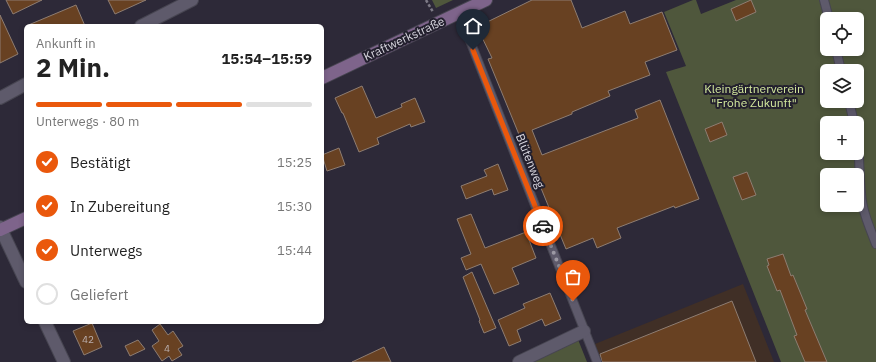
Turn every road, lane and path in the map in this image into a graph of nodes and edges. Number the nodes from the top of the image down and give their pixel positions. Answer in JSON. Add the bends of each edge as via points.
{"nodes":[{"id":1,"x":192,"y":0,"type":"edge"},
{"id":2,"x":486,"y":0,"type":"edge"},
{"id":3,"x":824,"y":0,"type":"edge"},
{"id":4,"x":827,"y":12,"type":"edge"},
{"id":5,"x":458,"y":13,"type":"junction"},
{"id":6,"x":145,"y":24,"type":"edge"},
{"id":7,"x":324,"y":77,"type":"edge"},
{"id":8,"x":24,"y":85,"type":"edge"},
{"id":9,"x":0,"y":98,"type":"edge"},
{"id":10,"x":860,"y":160,"type":"edge"},
{"id":11,"x":24,"y":219,"type":"edge"},
{"id":12,"x":0,"y":229,"type":"edge"},
{"id":13,"x":876,"y":244,"type":"edge"},
{"id":14,"x":24,"y":278,"type":"edge"},
{"id":15,"x":46,"y":324,"type":"edge"},
{"id":16,"x":584,"y":331,"type":"junction"},
{"id":17,"x":64,"y":362,"type":"edge"},
{"id":18,"x":519,"y":362,"type":"edge"},
{"id":19,"x":597,"y":362,"type":"edge"}],
"edges":[{"from":1,"to":6,"type":"street"},
{"from":2,"to":5,"type":"main road","name":"Kraftwerkstraße"},
{"from":3,"to":4,"type":"lane"},
{"from":5,"to":7,"type":"main road","name":"Kraftwerkstraße"},
{"from":5,"to":16,"type":"lane","name":"Blütenweg"},
{"from":8,"to":9,"type":"street"},
{"from":10,"to":13,"type":"lane","via":[[863,206]]},
{"from":11,"to":12,"type":"main road"},
{"from":12,"to":14,"type":"street"},
{"from":15,"to":17,"type":"street"},
{"from":16,"to":18,"type":"street"},
{"from":16,"to":19,"type":"lane","name":"Blütenweg"}]}
